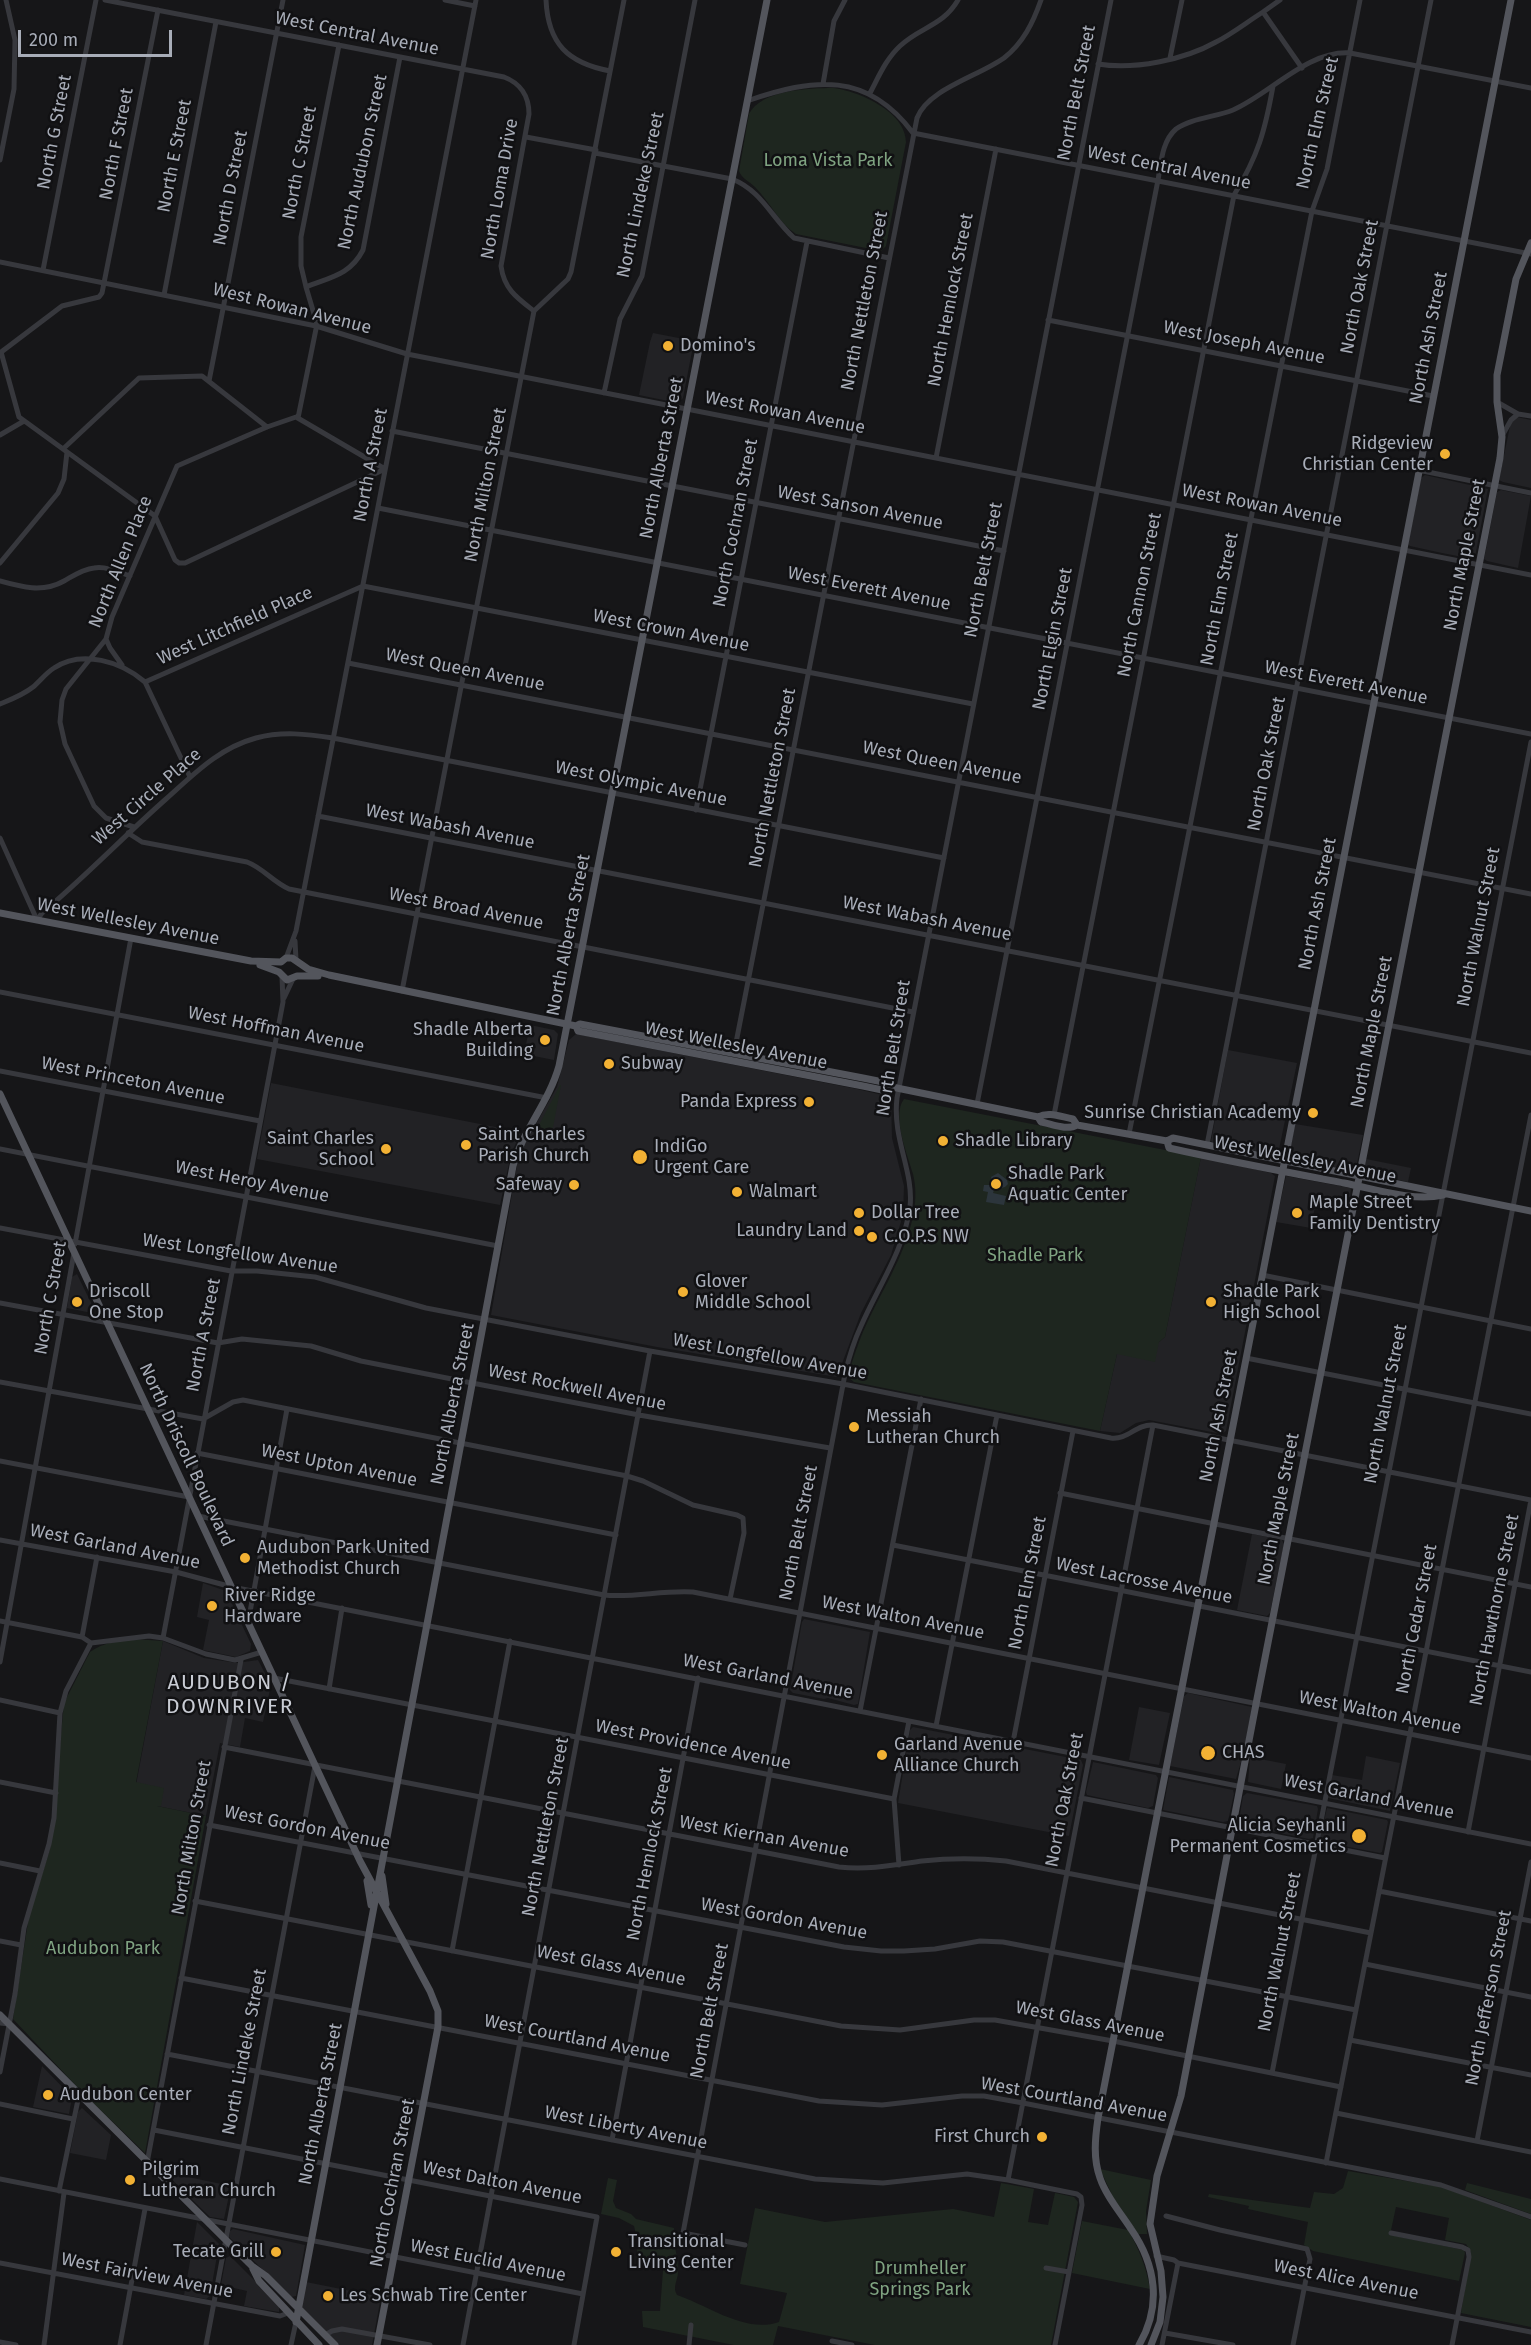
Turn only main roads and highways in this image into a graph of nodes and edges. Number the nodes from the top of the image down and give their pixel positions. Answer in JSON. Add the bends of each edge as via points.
{"nodes":[{"id":1,"x":767,"y":0,"type":"edge"},
{"id":2,"x":1510,"y":0,"type":"edge"},
{"id":3,"x":1531,"y":243,"type":"edge"},
{"id":4,"x":1528,"y":254,"type":"edge"},
{"id":5,"x":0,"y":913,"type":"edge"},
{"id":6,"x":284,"y":960,"type":"junction"},
{"id":7,"x":251,"y":961,"type":"junction"},
{"id":8,"x":298,"y":963,"type":"junction"},
{"id":9,"x":280,"y":974,"type":"junction"},
{"id":10,"x":329,"y":975,"type":"junction"},
{"id":11,"x":295,"y":977,"type":"junction"},
{"id":12,"x":567,"y":1025,"type":"junction"},
{"id":13,"x":576,"y":1026,"type":"junction"},
{"id":14,"x":675,"y":1041,"type":"junction"},
{"id":15,"x":719,"y":1050,"type":"junction"},
{"id":16,"x":693,"y":1053,"type":"junction"},
{"id":17,"x":895,"y":1088,"type":"junction"},
{"id":18,"x":0,"y":1094,"type":"edge"},
{"id":19,"x":1038,"y":1116,"type":"junction"},
{"id":20,"x":1077,"y":1125,"type":"junction"},
{"id":21,"x":1168,"y":1145,"type":"junction"},
{"id":22,"x":1283,"y":1161,"type":"junction"},
{"id":23,"x":1281,"y":1171,"type":"junction"},
{"id":24,"x":1359,"y":1176,"type":"junction"},
{"id":25,"x":1357,"y":1186,"type":"junction"},
{"id":26,"x":1443,"y":1195,"type":"junction"},
{"id":27,"x":1531,"y":1211,"type":"edge"},
{"id":28,"x":360,"y":1861,"type":"junction"},
{"id":29,"x":381,"y":1869,"type":"junction"},
{"id":30,"x":376,"y":1892,"type":"junction"},
{"id":31,"x":390,"y":1918,"type":"junction"},
{"id":32,"x":370,"y":1925,"type":"junction"},
{"id":33,"x":0,"y":2015,"type":"edge"},
{"id":34,"x":438,"y":2027,"type":"joint"},
{"id":35,"x":252,"y":2266,"type":"junction"},
{"id":36,"x":298,"y":2309,"type":"junction"},
{"id":37,"x":296,"y":2322,"type":"junction"},
{"id":38,"x":319,"y":2345,"type":"edge"},
{"id":39,"x":335,"y":2345,"type":"edge"},
{"id":40,"x":377,"y":2345,"type":"edge"},
{"id":41,"x":1139,"y":2345,"type":"edge"},
{"id":42,"x":1150,"y":2345,"type":"edge"}],
"edges":[{"from":1,"to":12,"type":"main road","name":"North Alberta Street"},
{"from":2,"to":22,"type":"main road","name":"North Ash Street"},
{"from":3,"to":4,"type":"main road","name":"North Maple Street"},
{"from":4,"to":24,"type":"main road","name":"North Maple Street","via":[[1516,279],[1503,341],[1497,375],[1502,437],[1494,485]]},
{"from":5,"to":7,"type":"main road","name":"West Wellesley Avenue"},
{"from":6,"to":7,"type":"main road","name":"West Wellesley Avenue"},
{"from":6,"to":8,"type":"main road"},
{"from":6,"to":9,"type":"main road"},
{"from":7,"to":9,"type":"main road","name":"West Wellesley Avenue"},
{"from":8,"to":10,"type":"main road","name":"West Wellesley Avenue"},
{"from":8,"to":11,"type":"main road","via":[[300,971]]},
{"from":9,"to":11,"type":"main road","via":[[287,980]]},
{"from":10,"to":11,"type":"main road","name":"West Wellesley Avenue"},
{"from":10,"to":12,"type":"main road","name":"West Wellesley Avenue"},
{"from":12,"to":13,"type":"main road","name":"West Wellesley Avenue"},
{"from":12,"to":29,"type":"main road","name":"North Alberta Street","via":[[547,1098],[516,1154]]},
{"from":13,"to":14,"type":"main road","name":"West Wellesley Avenue"},
{"from":13,"to":16,"type":"main road","name":"West Wellesley Avenue","via":[[578,1031]]},
{"from":14,"to":15,"type":"main road","name":"West Wellesley Avenue"},
{"from":14,"to":16,"type":"main road"},
{"from":15,"to":16,"type":"main road"},
{"from":15,"to":17,"type":"main road","name":"West Wellesley Avenue","via":[[888,1083]]},
{"from":16,"to":17,"type":"main road","name":"West Wellesley Avenue","via":[[887,1091]]},
{"from":17,"to":19,"type":"main road","name":"West Wellesley Avenue"},
{"from":18,"to":28,"type":"main road","name":"North Driscoll Boulevard"},
{"from":19,"to":20,"type":"main road","name":"West Wellesley Avenue","via":[[1045,1113],[1073,1119]]},
{"from":19,"to":20,"type":"main road","name":"West Wellesley Avenue","via":[[1041,1122],[1072,1128]]},
{"from":20,"to":21,"type":"main road","name":"West Wellesley Avenue"},
{"from":21,"to":22,"type":"main road","name":"West Wellesley Avenue","via":[[1173,1138]]},
{"from":21,"to":23,"type":"main road","name":"West Wellesley Avenue"},
{"from":22,"to":23,"type":"main road","name":"North Ash Street"},
{"from":22,"to":24,"type":"main road","name":"West Wellesley Avenue"},
{"from":23,"to":25,"type":"main road","name":"West Wellesley Avenue"},
{"from":23,"to":41,"type":"main road","name":"North Ash Street","via":[[1098,2118],[1095,2150],[1100,2179],[1140,2242],[1152,2273],[1152,2310]]},
{"from":24,"to":25,"type":"main road","name":"North Maple Street"},
{"from":24,"to":26,"type":"main road","name":"West Wellesley Avenue"},
{"from":25,"to":26,"type":"main road","name":"West Wellesley Avenue","via":[[1431,1198]]},
{"from":25,"to":42,"type":"main road","name":"North Maple Street","via":[[1189,2056],[1150,2215],[1163,2303]]},
{"from":26,"to":27,"type":"main road","name":"West Wellesley Avenue"},
{"from":28,"to":30,"type":"main road","name":"North Driscoll Boulevard"},
{"from":28,"to":32,"type":"main road","name":"North Driscoll Boulevard","via":[[369,1889]]},
{"from":29,"to":30,"type":"main road","name":"North Alberta Street"},
{"from":29,"to":31,"type":"main road","name":"North Alberta Street"},
{"from":30,"to":31,"type":"main road","name":"North Driscoll Boulevard"},
{"from":30,"to":32,"type":"main road","name":"North Alberta Street"},
{"from":31,"to":34,"type":"main road","name":"North Driscoll Boulevard","via":[[434,1999]]},
{"from":32,"to":36,"type":"main road","name":"North Alberta Street"},
{"from":33,"to":35,"type":"main road"},
{"from":34,"to":40,"type":"main road","name":"North Cochran Street"},
{"from":35,"to":36,"type":"main road"},
{"from":35,"to":37,"type":"main road","via":[[259,2281]]},
{"from":36,"to":37,"type":"main road","name":"North Alberta Street"},
{"from":36,"to":39,"type":"main road"},
{"from":37,"to":38,"type":"main road"}]}
